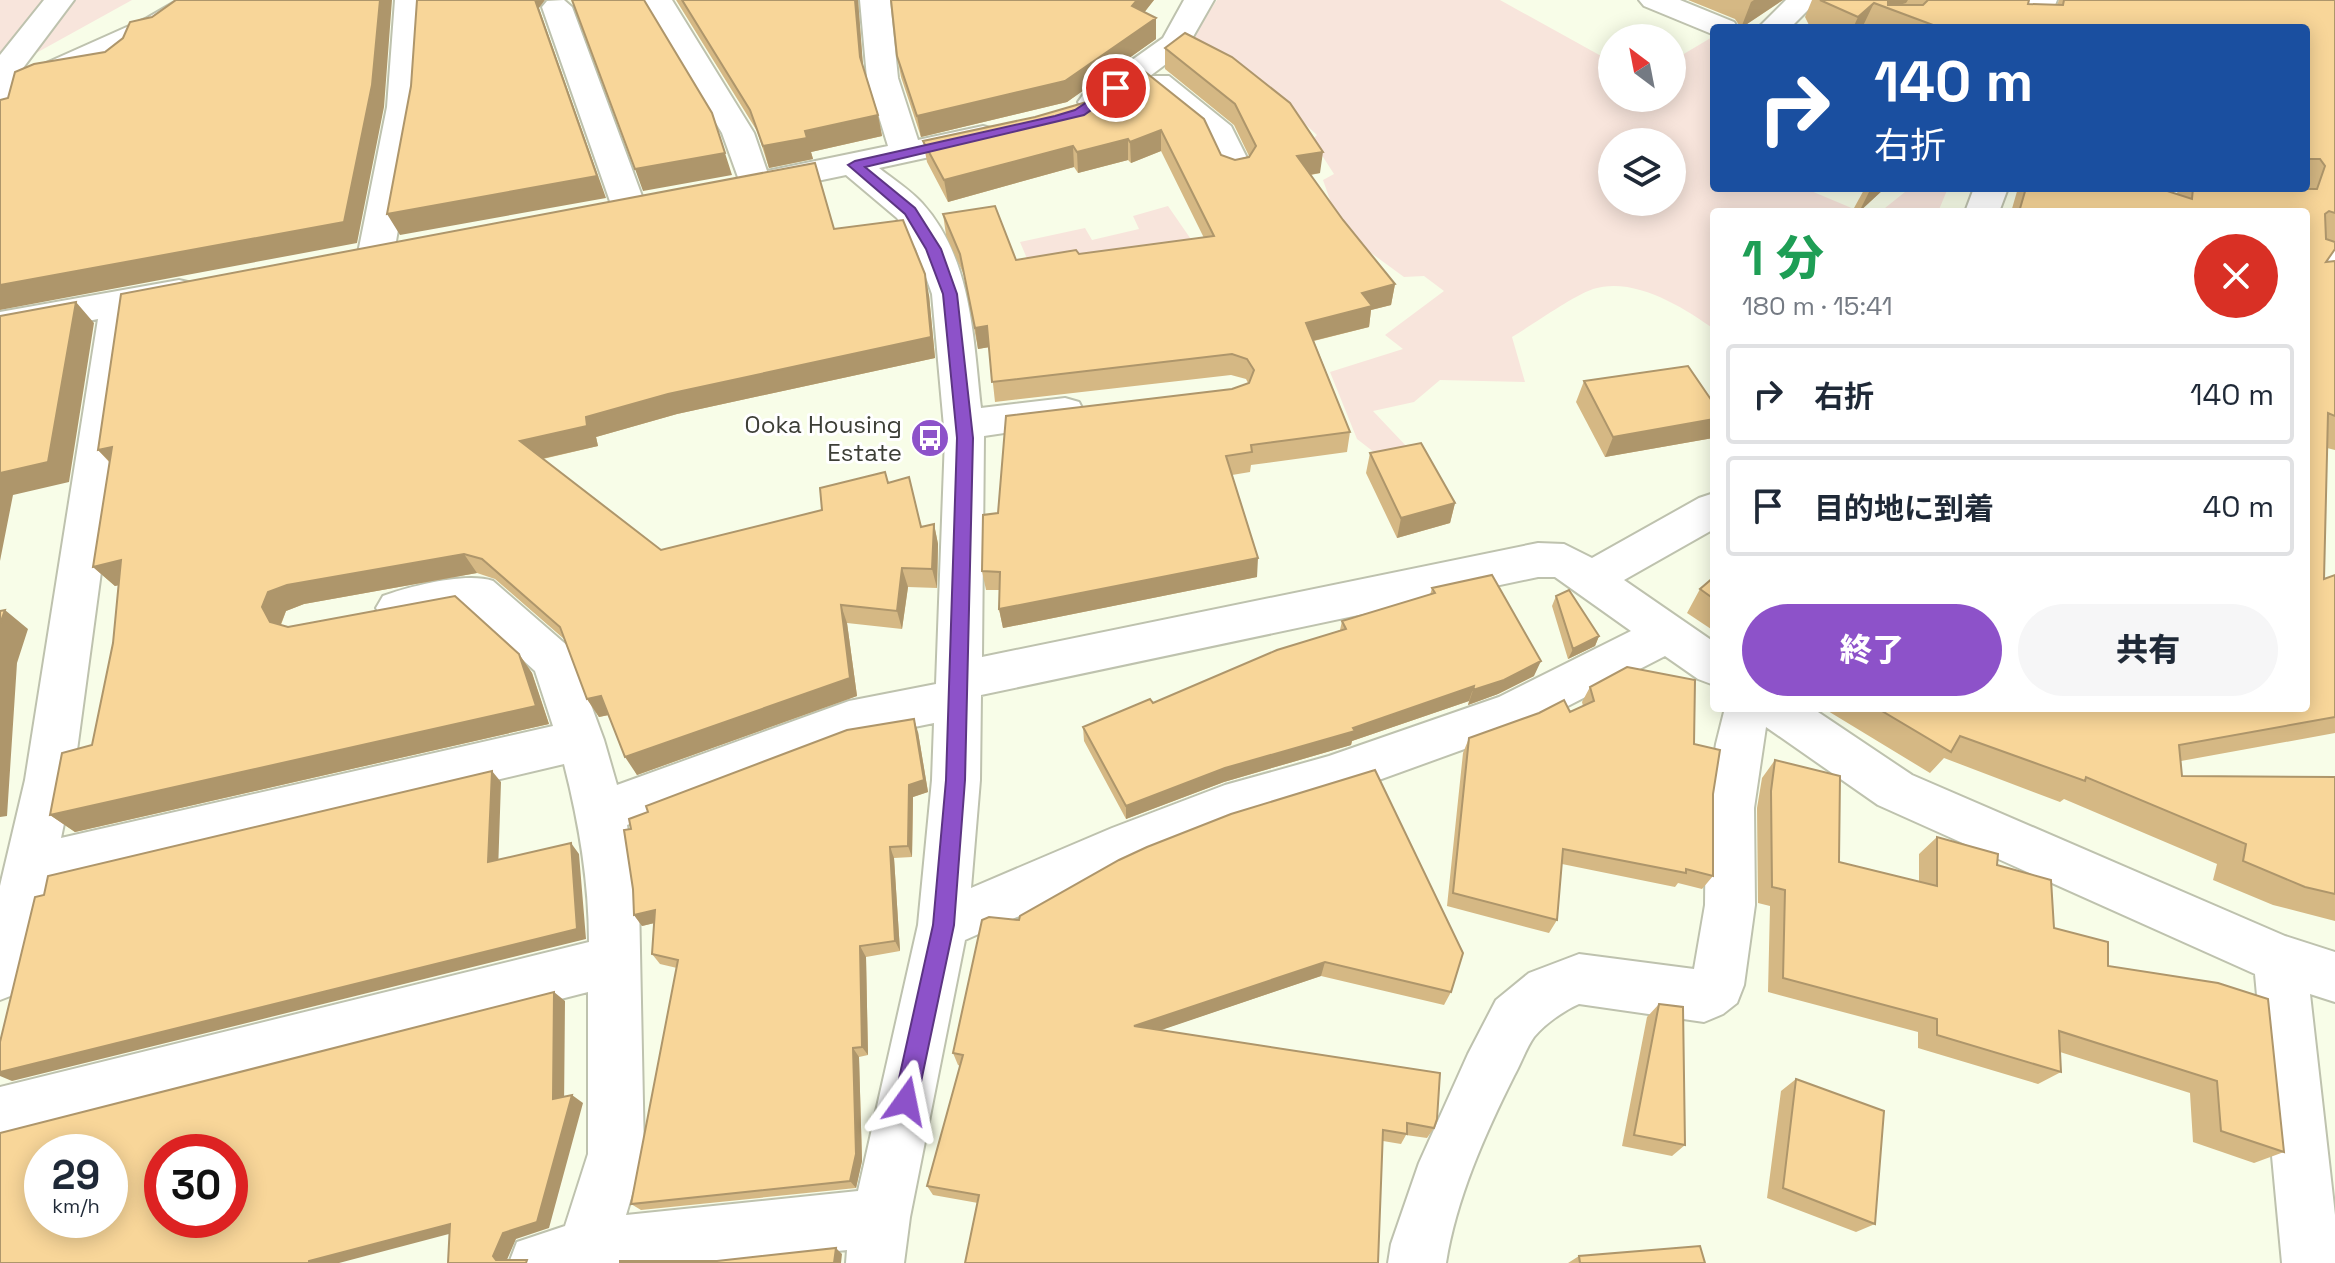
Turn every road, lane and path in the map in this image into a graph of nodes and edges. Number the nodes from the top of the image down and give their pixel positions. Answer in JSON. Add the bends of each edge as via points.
{"nodes":[{"id":1,"x":59,"y":0,"type":"edge"},
{"id":2,"x":199,"y":0,"type":"edge"},
{"id":3,"x":410,"y":0,"type":"edge"},
{"id":4,"x":657,"y":0,"type":"edge"},
{"id":5,"x":875,"y":0,"type":"edge"},
{"id":6,"x":1199,"y":0,"type":"edge"},
{"id":7,"x":1654,"y":0,"type":"edge"},
{"id":8,"x":1803,"y":0,"type":"edge"},
{"id":9,"x":2042,"y":0,"type":"edge"},
{"id":10,"x":557,"y":7,"type":"dead end"},
{"id":11,"x":1713,"y":24,"type":"edge"},
{"id":12,"x":1777,"y":24,"type":"edge"},
{"id":13,"x":2033,"y":24,"type":"edge"},
{"id":14,"x":1140,"y":69,"type":"junction"},
{"id":15,"x":0,"y":86,"type":"edge"},
{"id":16,"x":0,"y":95,"type":"edge"},
{"id":17,"x":1065,"y":117,"type":"edge"},
{"id":18,"x":1007,"y":131,"type":"edge"},
{"id":19,"x":907,"y":152,"type":"junction"},
{"id":20,"x":855,"y":165,"type":"junction"},
{"id":21,"x":1235,"y":168,"type":"edge"},
{"id":22,"x":630,"y":207,"type":"edge"},
{"id":23,"x":2310,"y":252,"type":"edge"},
{"id":24,"x":376,"y":254,"type":"edge"},
{"id":25,"x":2335,"y":261,"type":"edge"},
{"id":26,"x":210,"y":286,"type":"edge"},
{"id":27,"x":119,"y":304,"type":"junction"},
{"id":28,"x":0,"y":325,"type":"edge"},
{"id":29,"x":1106,"y":407,"type":"edge"},
{"id":30,"x":964,"y":424,"type":"junction"},
{"id":31,"x":1710,"y":511,"type":"edge"},
{"id":32,"x":1591,"y":579,"type":"junction"},
{"id":33,"x":352,"y":616,"type":"edge"},
{"id":34,"x":1667,"y":634,"type":"junction"},
{"id":35,"x":1710,"y":663,"type":"edge"},
{"id":36,"x":956,"y":690,"type":"junction"},
{"id":37,"x":1747,"y":712,"type":"edge"},
{"id":38,"x":1781,"y":712,"type":"edge"},
{"id":39,"x":581,"y":740,"type":"junction"},
{"id":40,"x":601,"y":813,"type":"junction"},
{"id":41,"x":17,"y":892,"type":"edge"},
{"id":42,"x":943,"y":925,"type":"junction"},
{"id":43,"x":2280,"y":959,"type":"junction"},
{"id":44,"x":615,"y":960,"type":"junction"},
{"id":45,"x":0,"y":975,"type":"edge"},
{"id":46,"x":2335,"y":977,"type":"edge"},
{"id":47,"x":0,"y":1115,"type":"edge"},
{"id":48,"x":2317,"y":1234,"type":"edge"},
{"id":49,"x":878,"y":1240,"type":"edge"},
{"id":50,"x":569,"y":1258,"type":"edge"},
{"id":51,"x":1417,"y":1263,"type":"edge"}],
"edges":[{"from":1,"to":15,"type":"street","via":[[2,73]]},
{"from":2,"to":16,"type":"street"},
{"from":3,"to":24,"type":"street","via":[[403,107]]},
{"from":4,"to":20,"type":"street","via":[[738,133],[739,187]]},
{"from":5,"to":19,"type":"street","via":[[877,60],[891,116]]},
{"from":6,"to":14,"type":"street","via":[[1175,43]]},
{"from":7,"to":11,"type":"street"},
{"from":8,"to":12,"type":"street"},
{"from":9,"to":13,"type":"street"},
{"from":10,"to":22,"type":"street"},
{"from":14,"to":17,"type":"street"},
{"from":14,"to":21,"type":"street","via":[[1220,133]]},
{"from":18,"to":19,"type":"street"},
{"from":19,"to":20,"type":"street"},
{"from":20,"to":30,"type":"street","via":[[910,211],[933,249],[950,294]]},
{"from":23,"to":25,"type":"street"},
{"from":26,"to":27,"type":"street"},
{"from":27,"to":28,"type":"street"},
{"from":27,"to":41,"type":"street","via":[[49,780]]},
{"from":29,"to":30,"type":"street"},
{"from":30,"to":36,"type":"street"},
{"from":31,"to":32,"type":"street"},
{"from":32,"to":34,"type":"street"},
{"from":32,"to":36,"type":"street","via":[[1564,561],[1538,560]]},
{"from":33,"to":39,"type":"street","via":[[478,593],[554,661]]},
{"from":34,"to":35,"type":"street"},
{"from":34,"to":42,"type":"street","via":[[1515,711],[1329,777],[1225,807]]},
{"from":36,"to":40,"type":"street","via":[[849,721]]},
{"from":36,"to":42,"type":"street","via":[[956,780]]},
{"from":37,"to":51,"type":"street","via":[[1730,808],[1730,905],[1718,985],[1704,996],[1579,979],[1548,991],[1515,1019],[1447,1163]]},
{"from":38,"to":43,"type":"street","via":[[1895,790]]},
{"from":39,"to":40,"type":"street"},
{"from":39,"to":41,"type":"street"},
{"from":40,"to":44,"type":"street","via":[[614,900]]},
{"from":41,"to":45,"type":"street"},
{"from":42,"to":49,"type":"street"},
{"from":43,"to":46,"type":"street"},
{"from":43,"to":48,"type":"street"},
{"from":44,"to":47,"type":"street"},
{"from":44,"to":50,"type":"street","via":[[616,1154]]},
{"from":49,"to":50,"type":"street"}]}
